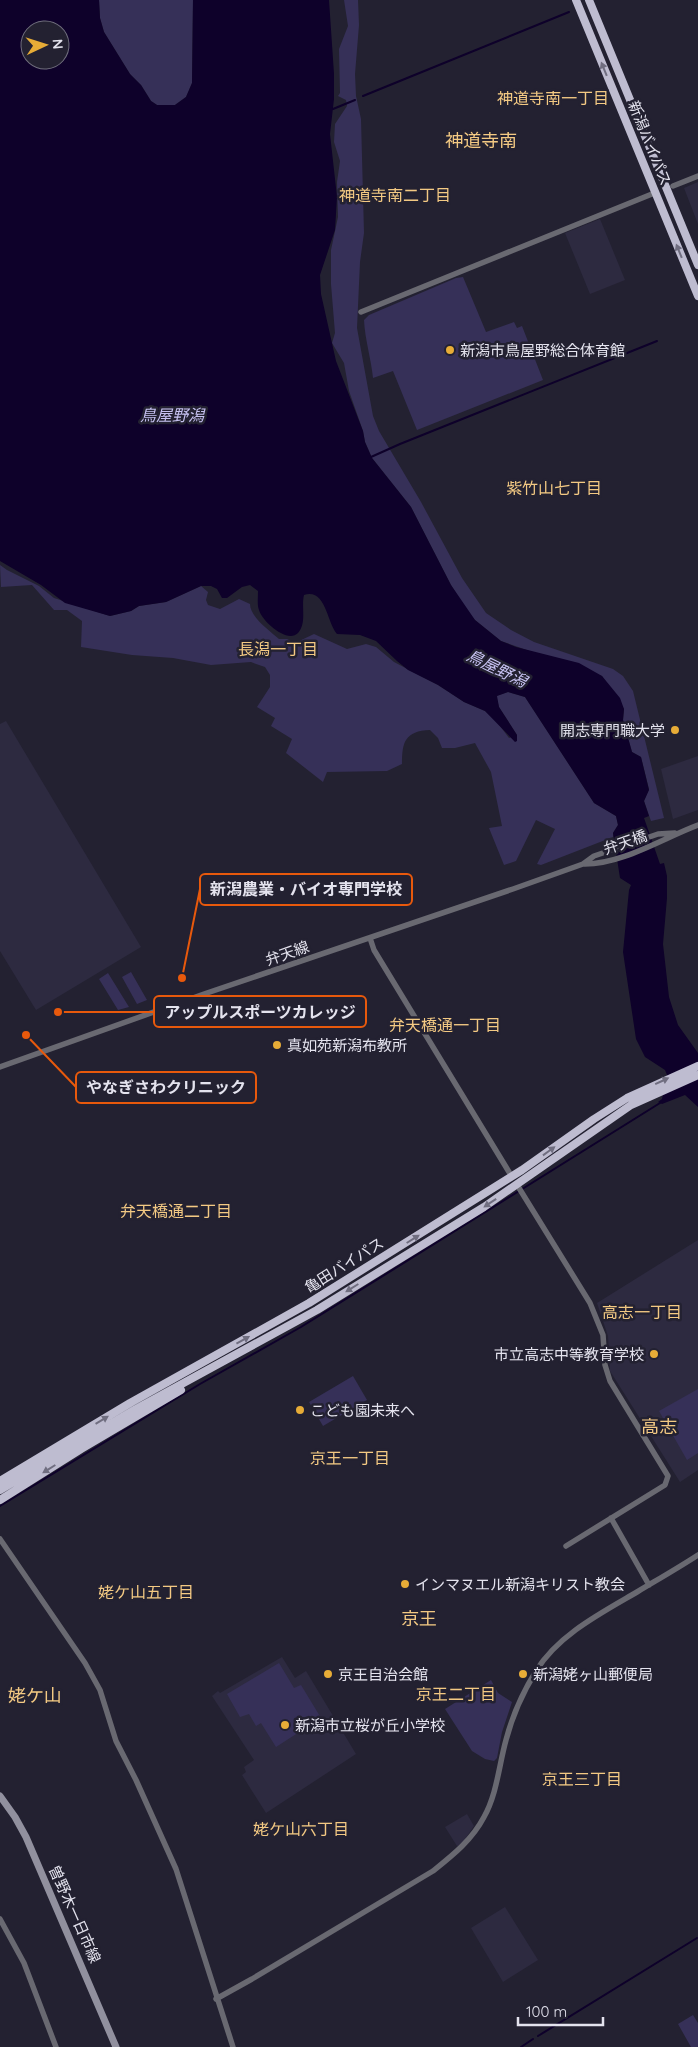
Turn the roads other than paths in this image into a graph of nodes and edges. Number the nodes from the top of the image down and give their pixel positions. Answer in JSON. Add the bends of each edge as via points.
{"nodes":[{"id":1,"x":576,"y":0,"type":"edge"},
{"id":2,"x":589,"y":0,"type":"edge"},
{"id":3,"x":698,"y":176,"type":"edge"},
{"id":4,"x":672,"y":186,"type":"dead end"},
{"id":5,"x":652,"y":194,"type":"dead end"},
{"id":6,"x":698,"y":265,"type":"edge"},
{"id":7,"x":698,"y":296,"type":"edge"},
{"id":8,"x":361,"y":312,"type":"dead end"},
{"id":9,"x":698,"y":825,"type":"edge"},
{"id":10,"x":675,"y":833,"type":"junction"},
{"id":11,"x":583,"y":864,"type":"junction"},
{"id":12,"x":370,"y":938,"type":"junction"},
{"id":13,"x":698,"y":1066,"type":"edge"},
{"id":14,"x":0,"y":1067,"type":"edge"},
{"id":15,"x":698,"y":1075,"type":"edge"},
{"id":16,"x":629,"y":1102,"type":"junction"},
{"id":17,"x":509,"y":1172,"type":"dead end"},
{"id":18,"x":519,"y":1190,"type":"dead end"},
{"id":19,"x":209,"y":1369,"type":"junction"},
{"id":20,"x":0,"y":1481,"type":"edge"},
{"id":21,"x":0,"y":1490,"type":"edge"},
{"id":22,"x":0,"y":1500,"type":"edge"},
{"id":23,"x":611,"y":1518,"type":"junction"},
{"id":24,"x":0,"y":1538,"type":"edge"},
{"id":25,"x":566,"y":1546,"type":"dead end"},
{"id":26,"x":698,"y":1555,"type":"edge"},
{"id":27,"x":649,"y":1585,"type":"junction"},
{"id":28,"x":0,"y":1796,"type":"edge"},
{"id":29,"x":0,"y":1919,"type":"edge"},
{"id":30,"x":216,"y":1999,"type":"junction"},
{"id":31,"x":56,"y":2047,"type":"edge"},
{"id":32,"x":116,"y":2047,"type":"edge"},
{"id":33,"x":233,"y":2047,"type":"edge"}],
"edges":[{"from":7,"to":1,"type":"highway","name":"新潟バイパス","one_way":true},
{"from":2,"to":6,"type":"highway","name":"新潟バイパス"},
{"from":3,"to":4,"type":"street"},
{"from":5,"to":8,"type":"street"},
{"from":9,"to":10,"type":"street"},
{"from":10,"to":11,"type":"street","name":"弁天橋","via":[[658,834],[594,856]]},
{"from":10,"to":11,"type":"street","name":"弁天橋","via":[[661,842],[597,864]]},
{"from":11,"to":12,"type":"street","name":"弁天線"},
{"from":12,"to":14,"type":"street","name":"弁天線"},
{"from":12,"to":17,"type":"street","via":[[374,950]]},
{"from":16,"to":13,"type":"highway","name":"亀田バイパス","one_way":true},
{"from":15,"to":16,"type":"highway","name":"亀田バイパス"},
{"from":16,"to":19,"type":"highway","name":"亀田バイパス","one_way":true,"via":[[484,1207],[317,1310]]},
{"from":20,"to":16,"type":"highway","name":"亀田バイパス","one_way":true,"via":[[130,1403],[309,1303],[522,1170],[594,1119]]},
{"from":18,"to":23,"type":"street","via":[[590,1303],[603,1335],[604,1365],[610,1381],[668,1476],[665,1486]]},
{"from":19,"to":21,"type":"highway","name":"亀田バイパス"},
{"from":19,"to":22,"type":"highway","one_way":true,"via":[[151,1409]]},
{"from":23,"to":25,"type":"street"},
{"from":23,"to":27,"type":"street"},
{"from":24,"to":30,"type":"street","via":[[100,1690],[116,1741],[176,1869]]},
{"from":26,"to":27,"type":"street"},
{"from":27,"to":30,"type":"street","via":[[569,1636],[537,1670],[516,1710],[485,1815],[458,1851],[433,1871]]},
{"from":28,"to":32,"type":"main road","name":"曽野木一日市線","via":[[26,1837]]},
{"from":29,"to":31,"type":"street","via":[[24,1963]]},
{"from":30,"to":33,"type":"street"}]}
